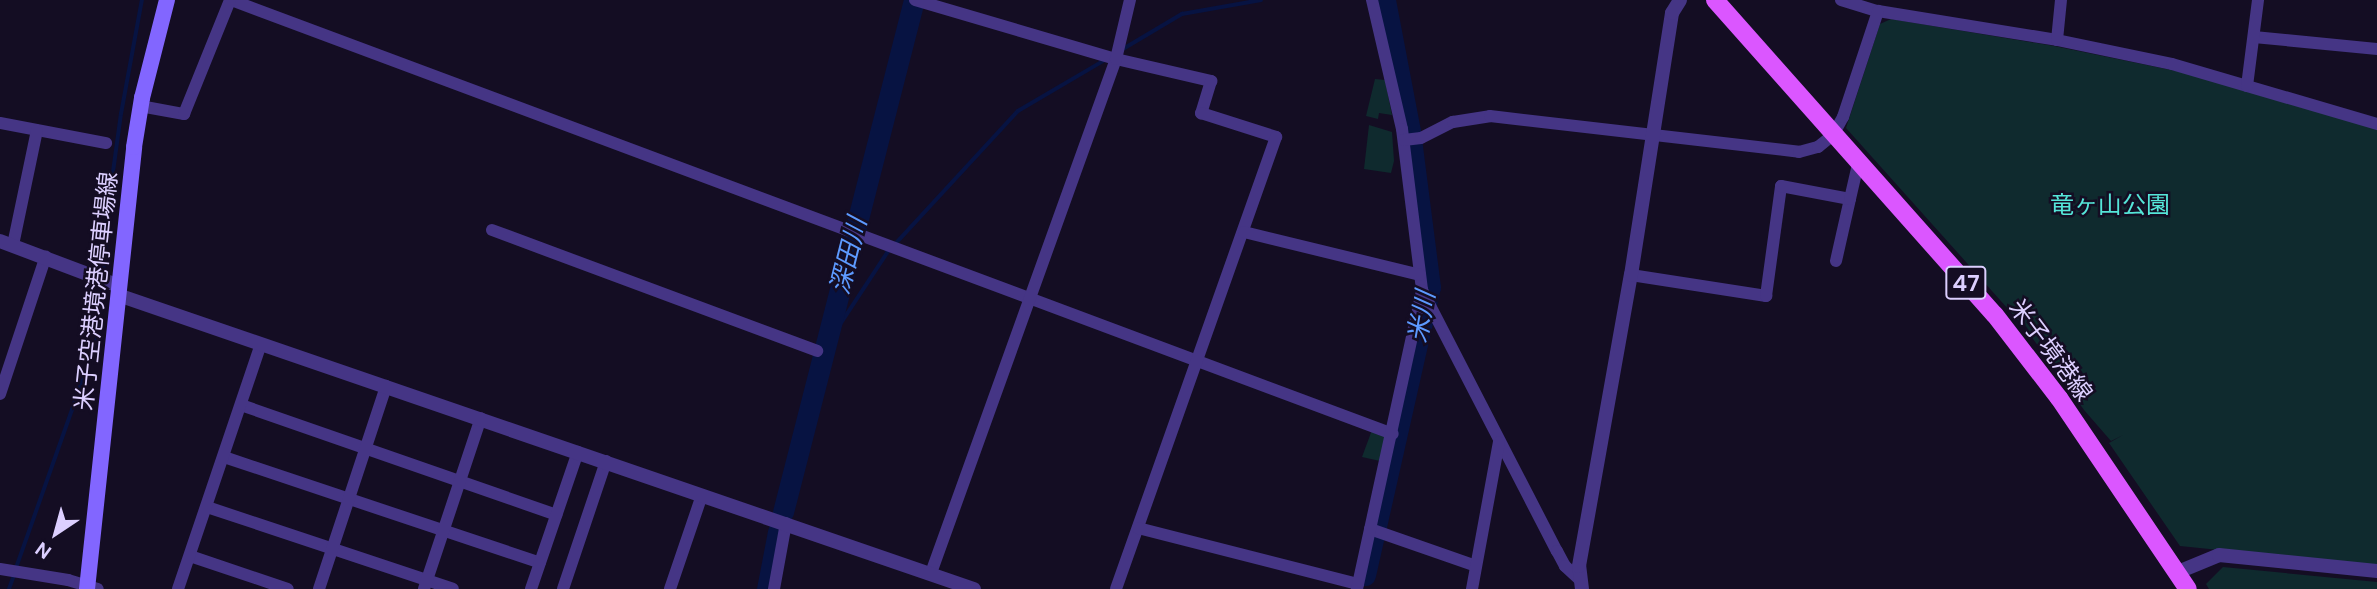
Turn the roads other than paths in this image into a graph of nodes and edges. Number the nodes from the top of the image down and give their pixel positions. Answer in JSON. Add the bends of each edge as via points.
{"nodes":[{"id":1,"x":167,"y":0,"type":"edge"},
{"id":2,"x":230,"y":0,"type":"edge"},
{"id":3,"x":915,"y":0,"type":"edge"},
{"id":4,"x":1130,"y":0,"type":"edge"},
{"id":5,"x":1373,"y":0,"type":"edge"},
{"id":6,"x":1680,"y":0,"type":"edge"},
{"id":7,"x":1715,"y":0,"type":"edge"},
{"id":8,"x":1841,"y":0,"type":"edge"},
{"id":9,"x":2061,"y":0,"type":"edge"},
{"id":10,"x":2258,"y":0,"type":"edge"},
{"id":11,"x":1855,"y":2,"type":"edge"},
{"id":12,"x":1878,"y":11,"type":"junction"},
{"id":13,"x":2254,"y":37,"type":"junction"},
{"id":14,"x":2057,"y":40,"type":"junction"},
{"id":15,"x":2377,"y":49,"type":"edge"},
{"id":16,"x":1116,"y":59,"type":"junction"},
{"id":17,"x":2247,"y":86,"type":"junction"},
{"id":18,"x":140,"y":106,"type":"junction"},
{"id":19,"x":0,"y":123,"type":"edge"},
{"id":20,"x":2377,"y":124,"type":"edge"},
{"id":21,"x":37,"y":130,"type":"junction"},
{"id":22,"x":1833,"y":135,"type":"junction"},
{"id":23,"x":1654,"y":137,"type":"junction"},
{"id":24,"x":1404,"y":140,"type":"junction"},
{"id":25,"x":106,"y":143,"type":"dead end"},
{"id":26,"x":1858,"y":164,"type":"junction"},
{"id":27,"x":1850,"y":199,"type":"junction"},
{"id":28,"x":492,"y":230,"type":"dead end"},
{"id":29,"x":1244,"y":232,"type":"junction"},
{"id":30,"x":6,"y":243,"type":"edge"},
{"id":31,"x":46,"y":256,"type":"junction"},
{"id":32,"x":1836,"y":261,"type":"dead end"},
{"id":33,"x":1420,"y":275,"type":"junction"},
{"id":34,"x":1631,"y":275,"type":"junction"},
{"id":35,"x":119,"y":290,"type":"junction"},
{"id":36,"x":1422,"y":290,"type":"junction"},
{"id":37,"x":1031,"y":297,"type":"junction"},
{"id":38,"x":261,"y":344,"type":"junction"},
{"id":39,"x":817,"y":351,"type":"dead end"},
{"id":40,"x":1199,"y":360,"type":"junction"},
{"id":41,"x":386,"y":386,"type":"junction"},
{"id":42,"x":0,"y":394,"type":"edge"},
{"id":43,"x":241,"y":405,"type":"junction"},
{"id":44,"x":481,"y":418,"type":"junction"},
{"id":45,"x":1393,"y":434,"type":"junction"},
{"id":46,"x":1499,"y":442,"type":"junction"},
{"id":47,"x":365,"y":449,"type":"junction"},
{"id":48,"x":578,"y":452,"type":"junction"},
{"id":49,"x":223,"y":457,"type":"junction"},
{"id":50,"x":606,"y":461,"type":"junction"},
{"id":51,"x":460,"y":482,"type":"junction"},
{"id":52,"x":702,"y":495,"type":"junction"},
{"id":53,"x":349,"y":499,"type":"junction"},
{"id":54,"x":207,"y":506,"type":"junction"},
{"id":55,"x":556,"y":515,"type":"junction"},
{"id":56,"x":786,"y":523,"type":"junction"},
{"id":57,"x":1138,"y":528,"type":"junction"},
{"id":58,"x":1370,"y":530,"type":"junction"},
{"id":59,"x":444,"y":531,"type":"junction"},
{"id":60,"x":332,"y":549,"type":"junction"},
{"id":61,"x":190,"y":556,"type":"junction"},
{"id":62,"x":540,"y":563,"type":"junction"},
{"id":63,"x":1476,"y":566,"type":"junction"},
{"id":64,"x":0,"y":569,"type":"edge"},
{"id":65,"x":2377,"y":571,"type":"edge"},
{"id":66,"x":2178,"y":572,"type":"junction"},
{"id":67,"x":931,"y":573,"type":"junction"},
{"id":68,"x":1580,"y":584,"type":"edge"},
{"id":69,"x":426,"y":585,"type":"edge"},
{"id":70,"x":1357,"y":586,"type":"edge"},
{"id":71,"x":91,"y":588,"type":"edge"},
{"id":72,"x":178,"y":589,"type":"edge"},
{"id":73,"x":288,"y":589,"type":"edge"},
{"id":74,"x":319,"y":589,"type":"edge"},
{"id":75,"x":453,"y":589,"type":"edge"},
{"id":76,"x":531,"y":589,"type":"edge"},
{"id":77,"x":563,"y":589,"type":"edge"},
{"id":78,"x":670,"y":589,"type":"edge"},
{"id":79,"x":774,"y":589,"type":"edge"},
{"id":80,"x":974,"y":589,"type":"edge"},
{"id":81,"x":1116,"y":589,"type":"edge"},
{"id":82,"x":1472,"y":589,"type":"edge"},
{"id":83,"x":2188,"y":589,"type":"edge"}],
"edges":[{"from":1,"to":18,"type":"main road","name":"米子空港境港停車場線"},
{"from":2,"to":18,"type":"street","via":[[184,114]]},
{"from":2,"to":37,"type":"street"},
{"from":3,"to":16,"type":"street"},
{"from":4,"to":16,"type":"street"},
{"from":5,"to":24,"type":"street"},
{"from":6,"to":23,"type":"street","via":[[1672,13]]},
{"from":7,"to":22,"type":"main road","name":"米子境港線","number":"47"},
{"from":8,"to":11,"type":"street"},
{"from":9,"to":14,"type":"street"},
{"from":10,"to":13,"type":"street"},
{"from":11,"to":12,"type":"street"},
{"from":12,"to":14,"type":"street"},
{"from":12,"to":22,"type":"street"},
{"from":13,"to":15,"type":"street"},
{"from":13,"to":17,"type":"street"},
{"from":14,"to":17,"type":"street","via":[[2172,64]]},
{"from":16,"to":29,"type":"street","via":[[1211,81],[1201,113],[1276,137]]},
{"from":16,"to":37,"type":"street"},
{"from":17,"to":20,"type":"street"},
{"from":18,"to":35,"type":"main road","name":"米子空港境港停車場線"},
{"from":19,"to":21,"type":"street"},
{"from":21,"to":25,"type":"street"},
{"from":21,"to":30,"type":"street"},
{"from":22,"to":23,"type":"street","via":[[1818,147],[1799,152]]},
{"from":22,"to":26,"type":"main road","name":"米子境港線","number":"47"},
{"from":23,"to":24,"type":"street","via":[[1490,116],[1453,122],[1421,138]]},
{"from":23,"to":34,"type":"street"},
{"from":24,"to":33,"type":"street"},
{"from":26,"to":27,"type":"street"},
{"from":26,"to":66,"type":"main road","name":"米子境港線","number":"47","via":[[1995,315],[2059,398]]},
{"from":27,"to":32,"type":"street"},
{"from":27,"to":34,"type":"street","via":[[1781,186],[1766,296]]},
{"from":28,"to":39,"type":"street"},
{"from":29,"to":33,"type":"street"},
{"from":29,"to":40,"type":"street"},
{"from":30,"to":31,"type":"street"},
{"from":31,"to":35,"type":"street"},
{"from":31,"to":42,"type":"street"},
{"from":33,"to":36,"type":"street"},
{"from":34,"to":68,"type":"street"},
{"from":35,"to":38,"type":"street"},
{"from":35,"to":71,"type":"main road","name":"米子空港境港停車場線"},
{"from":36,"to":45,"type":"street"},
{"from":36,"to":46,"type":"street"},
{"from":37,"to":40,"type":"street"},
{"from":37,"to":67,"type":"street"},
{"from":38,"to":41,"type":"street"},
{"from":38,"to":43,"type":"street"},
{"from":40,"to":45,"type":"street"},
{"from":40,"to":57,"type":"street"},
{"from":41,"to":44,"type":"street"},
{"from":41,"to":47,"type":"street"},
{"from":43,"to":47,"type":"street"},
{"from":43,"to":49,"type":"street"},
{"from":44,"to":48,"type":"street"},
{"from":44,"to":51,"type":"street"},
{"from":45,"to":58,"type":"street"},
{"from":46,"to":63,"type":"street"},
{"from":46,"to":68,"type":"street","via":[[1565,566]]},
{"from":47,"to":51,"type":"street"},
{"from":47,"to":53,"type":"street"},
{"from":48,"to":50,"type":"street"},
{"from":48,"to":55,"type":"street"},
{"from":49,"to":53,"type":"street"},
{"from":49,"to":54,"type":"street"},
{"from":50,"to":52,"type":"street"},
{"from":50,"to":77,"type":"street"},
{"from":51,"to":55,"type":"street"},
{"from":51,"to":59,"type":"street"},
{"from":52,"to":56,"type":"street"},
{"from":52,"to":78,"type":"street"},
{"from":53,"to":59,"type":"street"},
{"from":53,"to":60,"type":"street"},
{"from":54,"to":60,"type":"street"},
{"from":54,"to":61,"type":"street"},
{"from":55,"to":62,"type":"street"},
{"from":56,"to":67,"type":"street"},
{"from":56,"to":79,"type":"street"},
{"from":57,"to":70,"type":"street"},
{"from":57,"to":81,"type":"street"},
{"from":58,"to":63,"type":"street"},
{"from":58,"to":70,"type":"street"},
{"from":59,"to":62,"type":"street"},
{"from":59,"to":69,"type":"street"},
{"from":60,"to":69,"type":"street"},
{"from":60,"to":74,"type":"street"},
{"from":61,"to":72,"type":"street"},
{"from":61,"to":73,"type":"street"},
{"from":62,"to":76,"type":"street"},
{"from":63,"to":82,"type":"street"},
{"from":64,"to":71,"type":"street"},
{"from":65,"to":66,"type":"street","via":[[2219,555]]},
{"from":66,"to":83,"type":"main road","name":"米子境港線","number":"47"},
{"from":67,"to":80,"type":"street"},
{"from":69,"to":75,"type":"street"}]}
